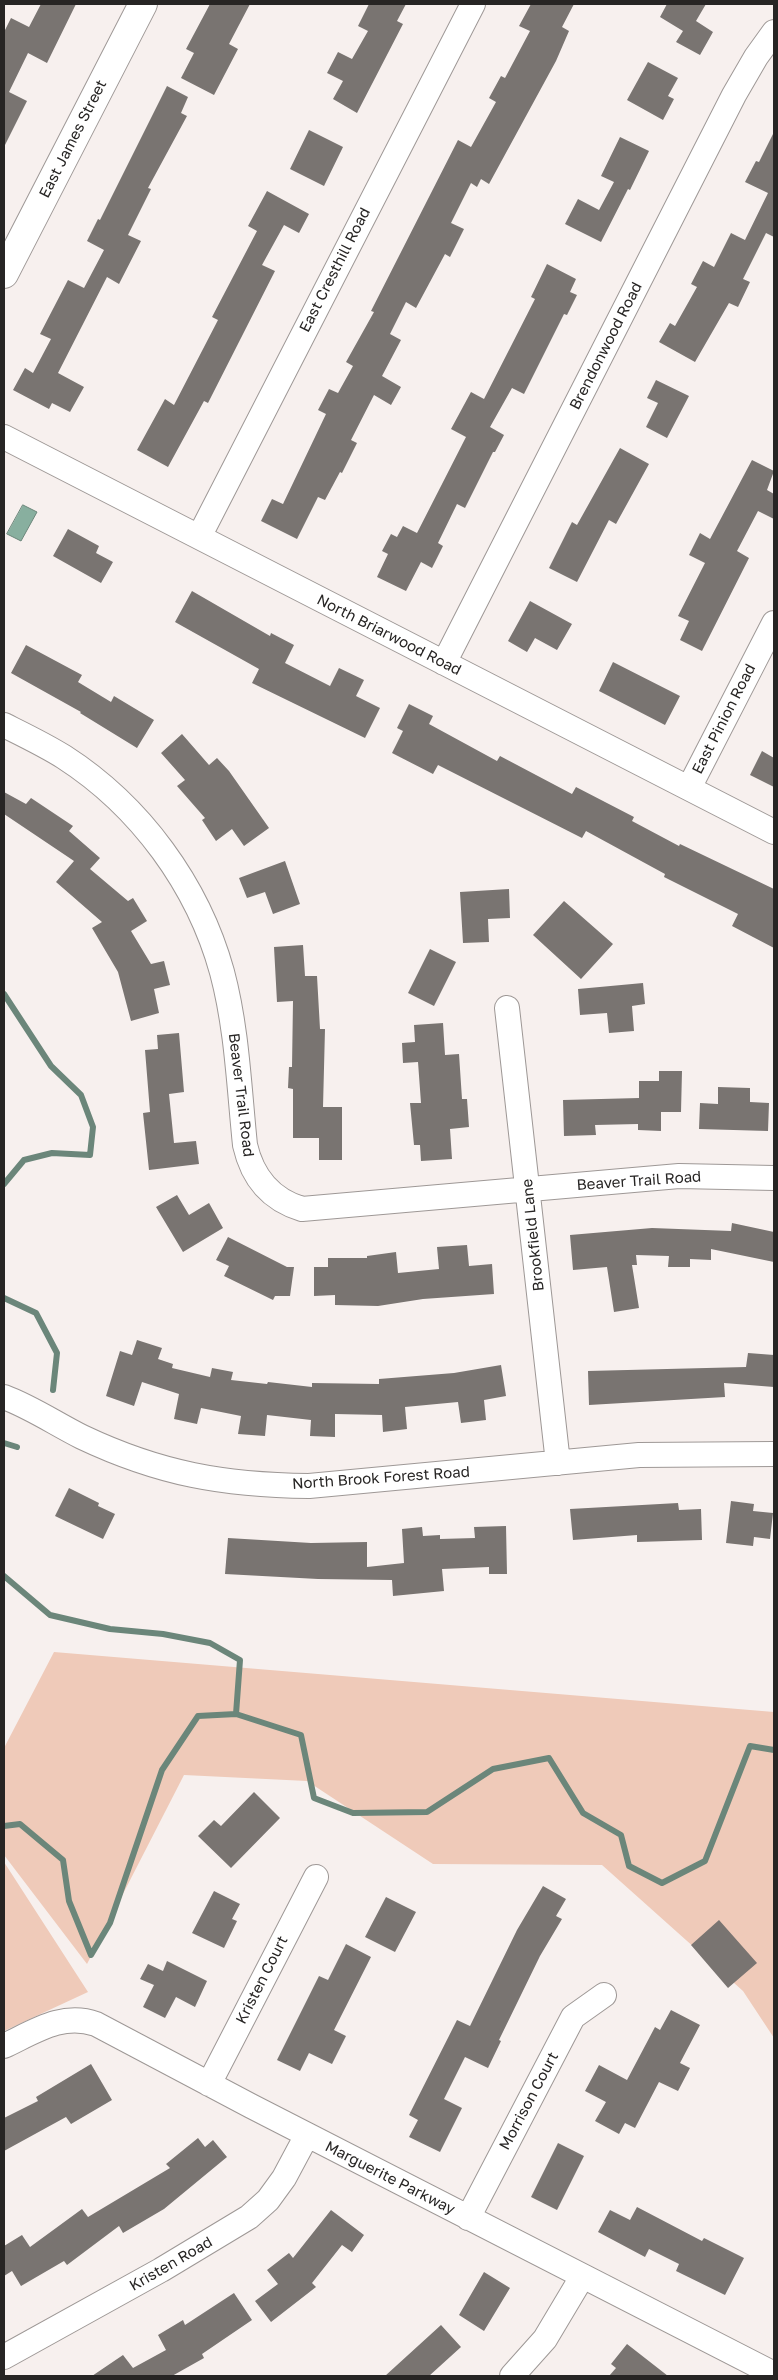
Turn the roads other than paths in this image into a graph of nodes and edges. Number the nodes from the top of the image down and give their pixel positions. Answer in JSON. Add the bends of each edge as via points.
{"nodes":[{"id":1,"x":143,"y":4,"type":"edge"},
{"id":2,"x":472,"y":4,"type":"edge"},
{"id":3,"x":774,"y":32,"type":"edge"},
{"id":4,"x":4,"y":274,"type":"edge"},
{"id":5,"x":4,"y":437,"type":"edge"},
{"id":6,"x":198,"y":536,"type":"junction"},
{"id":7,"x":774,"y":622,"type":"edge"},
{"id":8,"x":444,"y":663,"type":"junction"},
{"id":9,"x":4,"y":725,"type":"edge"},
{"id":10,"x":688,"y":788,"type":"junction"},
{"id":11,"x":774,"y":832,"type":"edge"},
{"id":12,"x":507,"y":1008,"type":"dead end"},
{"id":13,"x":774,"y":1178,"type":"edge"},
{"id":14,"x":528,"y":1191,"type":"junction"},
{"id":15,"x":4,"y":1397,"type":"edge"},
{"id":16,"x":774,"y":1454,"type":"edge"},
{"id":17,"x":558,"y":1463,"type":"junction"},
{"id":18,"x":316,"y":1877,"type":"dead end"},
{"id":19,"x":604,"y":1996,"type":"dead end"},
{"id":20,"x":4,"y":2046,"type":"edge"},
{"id":21,"x":209,"y":2084,"type":"junction"},
{"id":22,"x":307,"y":2135,"type":"junction"},
{"id":23,"x":468,"y":2218,"type":"junction"},
{"id":24,"x":582,"y":2277,"type":"junction"},
{"id":25,"x":4,"y":2357,"type":"edge"},
{"id":26,"x":774,"y":2374,"type":"edge"},
{"id":27,"x":512,"y":2376,"type":"edge"}],
"edges":[{"from":1,"to":4,"type":"street","name":"East James Street"},
{"from":2,"to":6,"type":"street","name":"East Cresthill Road"},
{"from":3,"to":8,"type":"street","name":"Brendonwood Road","via":[[734,95]]},
{"from":5,"to":6,"type":"street","name":"North Briarwood Road"},
{"from":6,"to":8,"type":"street","name":"North Briarwood Road"},
{"from":7,"to":10,"type":"street","name":"East Pinion Road"},
{"from":8,"to":10,"type":"street","name":"North Briarwood Road"},
{"from":9,"to":14,"type":"street","name":"Beaver Trail Road","via":[[65,758],[117,799],[169,858],[193,899],[207,928],[232,1018],[244,1144],[249,1163],[259,1182],[275,1197],[302,1209]]},
{"from":10,"to":11,"type":"street","name":"North Briarwood Road"},
{"from":12,"to":14,"type":"street","name":"Brookfield Lane"},
{"from":13,"to":14,"type":"street","name":"Beaver Trail Road","via":[[680,1176]]},
{"from":14,"to":17,"type":"street","name":"Brookfield Lane"},
{"from":15,"to":17,"type":"street","name":"North Brook Forest Road","via":[[129,1457],[179,1473],[230,1483],[309,1486]]},
{"from":16,"to":17,"type":"street","name":"North Brook Forest Road","via":[[639,1455]]},
{"from":18,"to":21,"type":"street","name":"Kristen Court"},
{"from":19,"to":23,"type":"street","name":"Morrison Court","via":[[574,2017]]},
{"from":20,"to":21,"type":"street","name":"Marguerite Parkway","via":[[58,2020],[88,2021]]},
{"from":21,"to":22,"type":"street","name":"Marguerite Parkway"},
{"from":22,"to":23,"type":"street","name":"Marguerite Parkway"},
{"from":22,"to":25,"type":"street","name":"Kristen Road","via":[[284,2178],[268,2200],[249,2217]]},
{"from":23,"to":24,"type":"street","name":"Marguerite Parkway"},
{"from":24,"to":26,"type":"street","name":"Marguerite Parkway"},
{"from":24,"to":27,"type":"street","via":[[545,2339]]}]}
